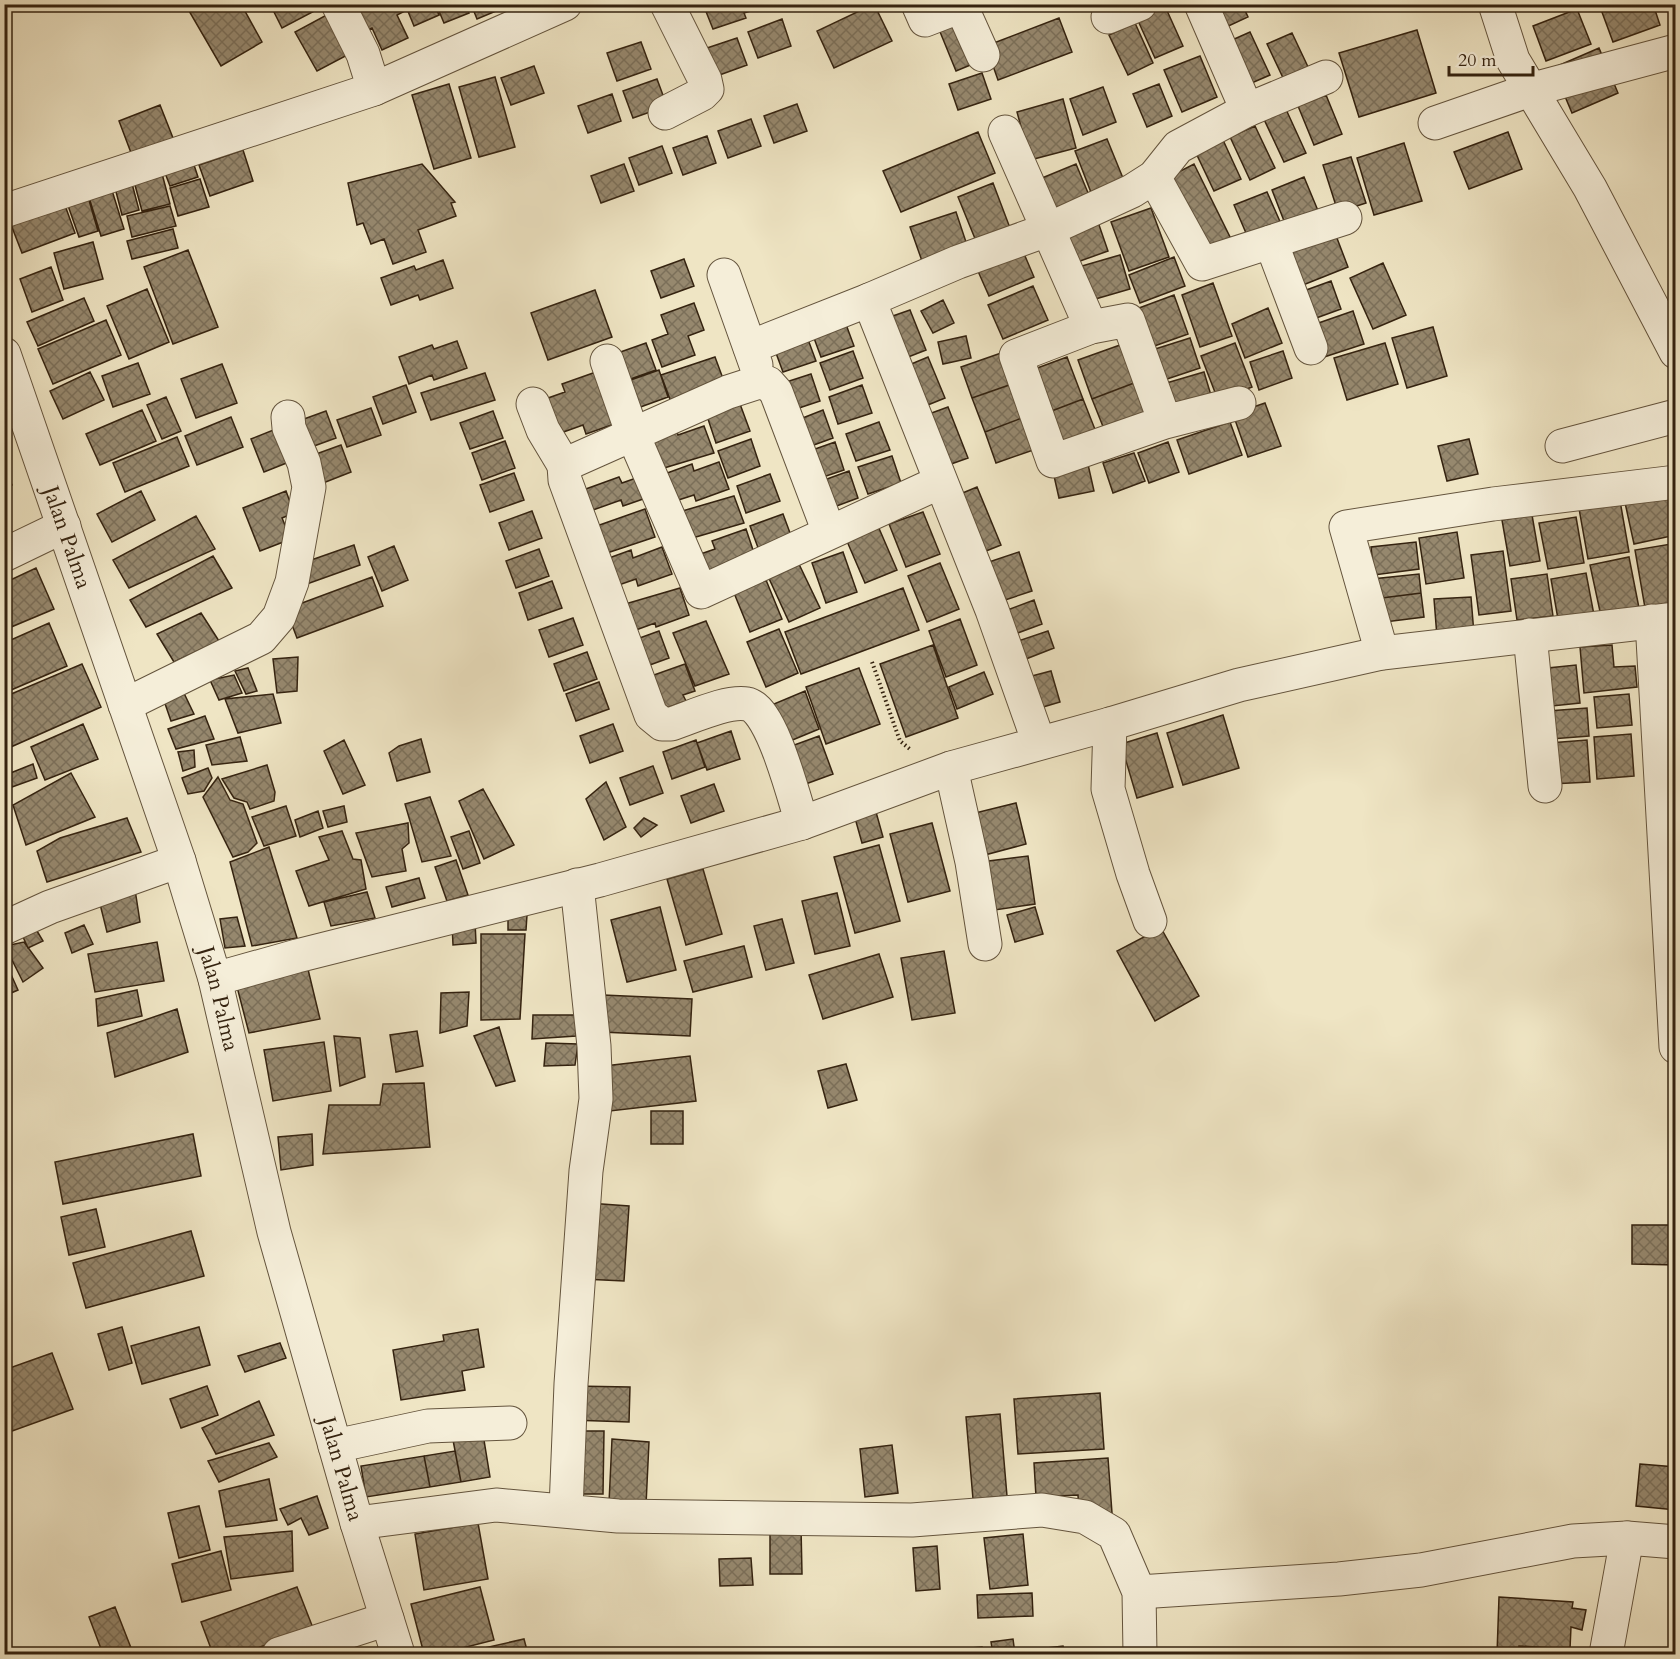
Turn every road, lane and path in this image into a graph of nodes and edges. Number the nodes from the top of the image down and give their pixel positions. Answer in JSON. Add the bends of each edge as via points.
{"nodes":[{"id":1,"x":338,"y":4,"type":"edge"},
{"id":2,"x":565,"y":4,"type":"edge"},
{"id":3,"x":667,"y":4,"type":"edge"},
{"id":4,"x":918,"y":4,"type":"edge"},
{"id":5,"x":1140,"y":4,"type":"edge"},
{"id":6,"x":1201,"y":4,"type":"edge"},
{"id":7,"x":1494,"y":4,"type":"edge"},
{"id":8,"x":1108,"y":17,"type":"dead end"},
{"id":9,"x":1676,"y":51,"type":"edge"},
{"id":10,"x":983,"y":56,"type":"dead end"},
{"id":11,"x":1326,"y":77,"type":"dead end"},
{"id":12,"x":374,"y":89,"type":"junction"},
{"id":13,"x":1530,"y":90,"type":"junction"},
{"id":14,"x":1247,"y":110,"type":"junction"},
{"id":15,"x":665,"y":112,"type":"dead end"},
{"id":16,"x":1435,"y":123,"type":"dead end"},
{"id":17,"x":1005,"y":132,"type":"dead end"},
{"id":18,"x":1154,"y":177,"type":"junction"},
{"id":19,"x":4,"y":211,"type":"edge"},
{"id":20,"x":1346,"y":218,"type":"dead end"},
{"id":21,"x":1047,"y":231,"type":"junction"},
{"id":22,"x":1271,"y":242,"type":"junction"},
{"id":23,"x":723,"y":275,"type":"dead end"},
{"id":24,"x":869,"y":300,"type":"junction"},
{"id":25,"x":1091,"y":327,"type":"junction"},
{"id":26,"x":750,"y":346,"type":"junction"},
{"id":27,"x":1311,"y":348,"type":"dead end"},
{"id":28,"x":1676,"y":352,"type":"edge"},
{"id":29,"x":4,"y":354,"type":"edge"},
{"id":30,"x":607,"y":361,"type":"dead end"},
{"id":31,"x":762,"y":381,"type":"junction"},
{"id":32,"x":1239,"y":403,"type":"dead end"},
{"id":33,"x":533,"y":404,"type":"dead end"},
{"id":34,"x":1676,"y":416,"type":"edge"},
{"id":35,"x":288,"y":417,"type":"dead end"},
{"id":36,"x":1165,"y":422,"type":"junction"},
{"id":37,"x":633,"y":435,"type":"junction"},
{"id":38,"x":1562,"y":446,"type":"dead end"},
{"id":39,"x":564,"y":465,"type":"junction"},
{"id":40,"x":940,"y":482,"type":"junction"},
{"id":41,"x":1676,"y":483,"type":"edge"},
{"id":42,"x":64,"y":526,"type":"junction"},
{"id":43,"x":829,"y":532,"type":"junction"},
{"id":44,"x":4,"y":555,"type":"edge"},
{"id":45,"x":1664,"y":620,"type":"edge"},
{"id":46,"x":1530,"y":634,"type":"junction"},
{"id":47,"x":1383,"y":653,"type":"junction"},
{"id":48,"x":872,"y":662,"type":"dead end"},
{"id":49,"x":125,"y":705,"type":"junction"},
{"id":50,"x":1110,"y":724,"type":"junction"},
{"id":51,"x":1039,"y":743,"type":"junction"},
{"id":52,"x":951,"y":768,"type":"junction"},
{"id":53,"x":1545,"y":786,"type":"dead end"},
{"id":54,"x":802,"y":823,"type":"junction"},
{"id":55,"x":179,"y":861,"type":"junction"},
{"id":56,"x":577,"y":885,"type":"junction"},
{"id":57,"x":1150,"y":921,"type":"dead end"},
{"id":58,"x":4,"y":928,"type":"edge"},
{"id":59,"x":986,"y":944,"type":"dead end"},
{"id":60,"x":215,"y":979,"type":"junction"},
{"id":61,"x":1676,"y":1047,"type":"edge"},
{"id":62,"x":510,"y":1423,"type":"dead end"},
{"id":63,"x":335,"y":1446,"type":"junction"},
{"id":64,"x":566,"y":1509,"type":"junction"},
{"id":65,"x":357,"y":1523,"type":"junction"},
{"id":66,"x":1627,"y":1538,"type":"junction"},
{"id":67,"x":1676,"y":1542,"type":"edge"},
{"id":68,"x":1139,"y":1592,"type":"junction"},
{"id":69,"x":387,"y":1619,"type":"junction"},
{"id":70,"x":279,"y":1654,"type":"edge"},
{"id":71,"x":398,"y":1654,"type":"edge"},
{"id":72,"x":1140,"y":1654,"type":"edge"},
{"id":73,"x":1606,"y":1654,"type":"edge"}],
"edges":[{"from":1,"to":12,"type":"street","via":[[363,54]]},
{"from":2,"to":12,"type":"street"},
{"from":3,"to":15,"type":"street","via":[[706,89]]},
{"from":4,"to":10,"type":"street","via":[[925,20],[961,6]]},
{"from":5,"to":8,"type":"street"},
{"from":6,"to":14,"type":"street"},
{"from":7,"to":13,"type":"street","via":[[1506,45]]},
{"from":9,"to":13,"type":"street"},
{"from":11,"to":14,"type":"street"},
{"from":12,"to":19,"type":"street"},
{"from":13,"to":16,"type":"street"},
{"from":13,"to":28,"type":"street","via":[[1590,188]]},
{"from":14,"to":18,"type":"street","via":[[1178,147]]},
{"from":17,"to":21,"type":"street"},
{"from":18,"to":21,"type":"street"},
{"from":18,"to":22,"type":"street","via":[[1202,264]]},
{"from":20,"to":22,"type":"street"},
{"from":21,"to":24,"type":"street","via":[[958,262]]},
{"from":21,"to":25,"type":"street"},
{"from":22,"to":27,"type":"street"},
{"from":23,"to":26,"type":"street"},
{"from":24,"to":26,"type":"street"},
{"from":24,"to":40,"type":"street"},
{"from":25,"to":36,"type":"street","via":[[1128,320]]},
{"from":25,"to":36,"type":"street","via":[[1016,356],[1053,461]]},
{"from":26,"to":31,"type":"street"},
{"from":29,"to":42,"type":"street","name":"Jalan Palma"},
{"from":30,"to":37,"type":"street"},
{"from":31,"to":37,"type":"street"},
{"from":31,"to":43,"type":"street","via":[[776,392]]},
{"from":32,"to":36,"type":"street"},
{"from":33,"to":39,"type":"street"},
{"from":34,"to":38,"type":"street"},
{"from":35,"to":49,"type":"street","via":[[309,487],[292,582],[279,617],[261,638]]},
{"from":37,"to":39,"type":"street"},
{"from":37,"to":43,"type":"street","via":[[701,592]]},
{"from":39,"to":54,"type":"street","via":[[566,480],[651,715],[662,724],[671,724],[732,704],[756,707],[772,734]]},
{"from":40,"to":43,"type":"street"},
{"from":40,"to":51,"type":"street","via":[[992,610]]},
{"from":41,"to":47,"type":"street","via":[[1493,504],[1346,527]]},
{"from":42,"to":44,"type":"street"},
{"from":42,"to":49,"type":"street","name":"Jalan Palma"},
{"from":45,"to":46,"type":"street"},
{"from":45,"to":61,"type":"street"},
{"from":46,"to":47,"type":"street"},
{"from":46,"to":53,"type":"street"},
{"from":47,"to":50,"type":"street","via":[[1239,685]]},
{"from":48,"to":52,"type":"path","via":[[900,741]]},
{"from":49,"to":55,"type":"street","name":"Jalan Palma"},
{"from":50,"to":51,"type":"street"},
{"from":50,"to":57,"type":"street","via":[[1108,789]]},
{"from":51,"to":52,"type":"street"},
{"from":52,"to":54,"type":"street"},
{"from":52,"to":59,"type":"street"},
{"from":54,"to":56,"type":"street"},
{"from":55,"to":58,"type":"street","via":[[50,907]]},
{"from":55,"to":60,"type":"street","name":"Jalan Palma"},
{"from":56,"to":60,"type":"street"},
{"from":56,"to":64,"type":"street","via":[[596,1099],[583,1218]]},
{"from":60,"to":63,"type":"street","name":"Jalan Palma","via":[[274,1232]]},
{"from":62,"to":63,"type":"street","via":[[428,1426]]},
{"from":63,"to":65,"type":"street","name":"Jalan Palma"},
{"from":64,"to":65,"type":"street","via":[[496,1505]]},
{"from":64,"to":68,"type":"street","via":[[664,1517],[912,1520],[1042,1510],[1085,1517],[1114,1534]]},
{"from":65,"to":69,"type":"street","name":"Jalan Palma"},
{"from":66,"to":67,"type":"street"},
{"from":66,"to":68,"type":"street","via":[[1574,1541],[1421,1570]]},
{"from":66,"to":73,"type":"street"},
{"from":68,"to":72,"type":"street"},
{"from":69,"to":70,"type":"street"},
{"from":69,"to":71,"type":"street","name":"Jalan Palma"}]}
